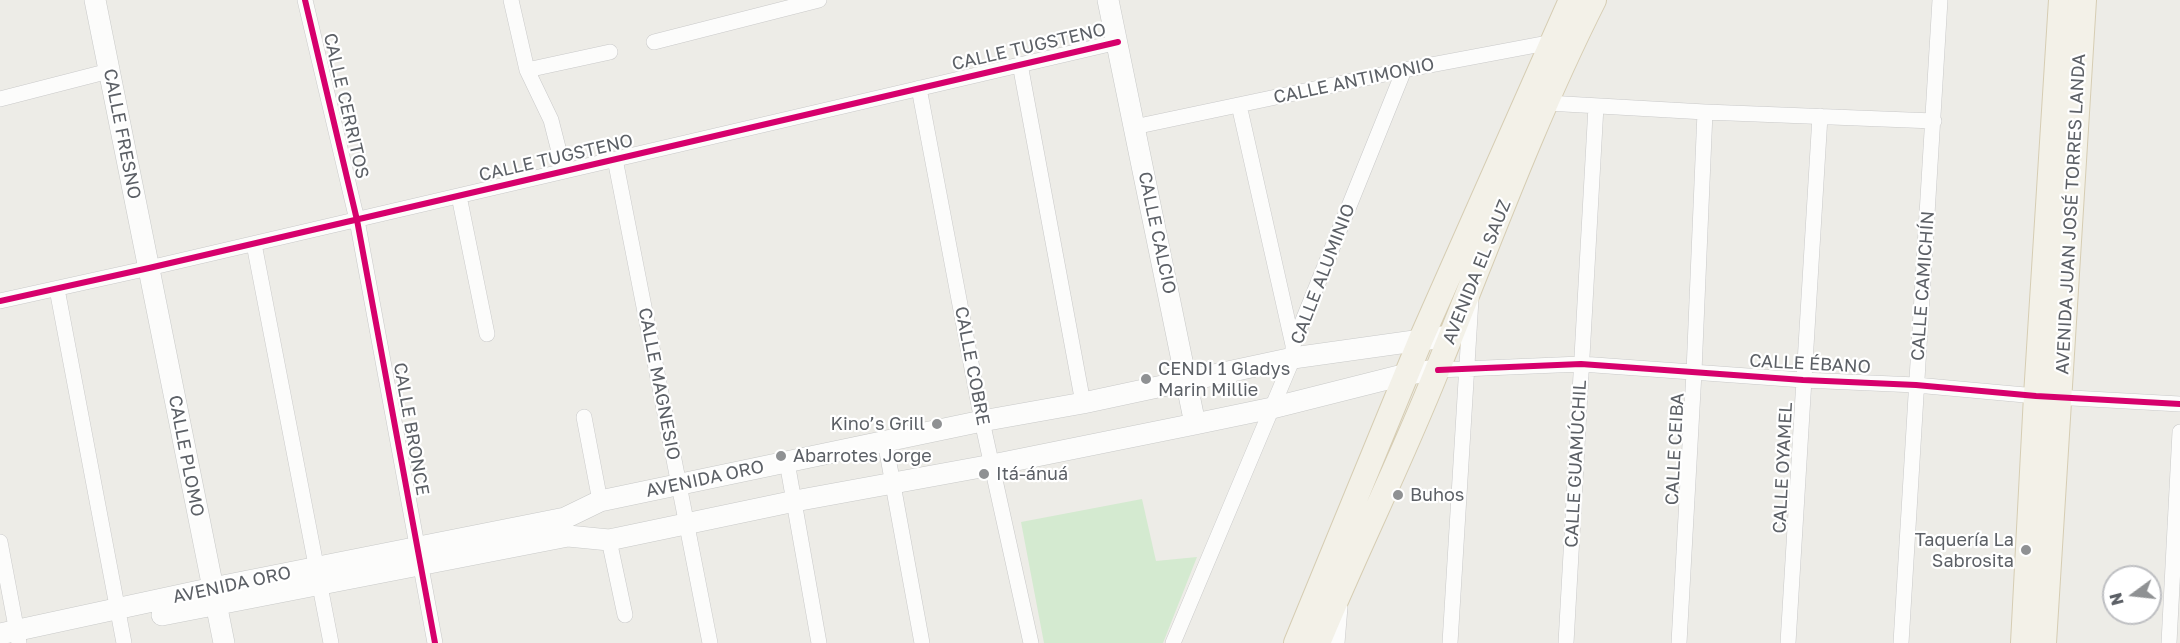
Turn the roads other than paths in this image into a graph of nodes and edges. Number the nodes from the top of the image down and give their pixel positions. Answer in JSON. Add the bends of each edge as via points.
{"nodes":[{"id":1,"x":95,"y":0,"type":"edge"},
{"id":2,"x":305,"y":0,"type":"edge"},
{"id":3,"x":511,"y":0,"type":"edge"},
{"id":4,"x":819,"y":0,"type":"edge"},
{"id":5,"x":1108,"y":0,"type":"edge"},
{"id":6,"x":1571,"y":0,"type":"edge"},
{"id":7,"x":1594,"y":0,"type":"edge"},
{"id":8,"x":1940,"y":0,"type":"edge"},
{"id":9,"x":2061,"y":0,"type":"edge"},
{"id":10,"x":2084,"y":0,"type":"edge"},
{"id":11,"x":1574,"y":39,"type":"junction"},
{"id":12,"x":654,"y":42,"type":"dead end"},
{"id":13,"x":1118,"y":42,"type":"junction"},
{"id":14,"x":1551,"y":42,"type":"junction"},
{"id":15,"x":610,"y":52,"type":"dead end"},
{"id":16,"x":1020,"y":64,"type":"junction"},
{"id":17,"x":527,"y":70,"type":"junction"},
{"id":18,"x":1404,"y":70,"type":"junction"},
{"id":19,"x":109,"y":71,"type":"junction"},
{"id":20,"x":919,"y":88,"type":"junction"},
{"id":21,"x":0,"y":99,"type":"edge"},
{"id":22,"x":1547,"y":103,"type":"junction"},
{"id":23,"x":1239,"y":105,"type":"junction"},
{"id":24,"x":1596,"y":106,"type":"junction"},
{"id":25,"x":1705,"y":112,"type":"junction"},
{"id":26,"x":1820,"y":116,"type":"junction"},
{"id":27,"x":1934,"y":121,"type":"junction"},
{"id":28,"x":1134,"y":127,"type":"junction"},
{"id":29,"x":615,"y":159,"type":"junction"},
{"id":30,"x":564,"y":171,"type":"junction"},
{"id":31,"x":459,"y":196,"type":"junction"},
{"id":32,"x":357,"y":220,"type":"junction"},
{"id":33,"x":254,"y":244,"type":"junction"},
{"id":34,"x":149,"y":268,"type":"junction"},
{"id":35,"x":1472,"y":278,"type":"junction"},
{"id":36,"x":57,"y":289,"type":"junction"},
{"id":37,"x":0,"y":301,"type":"edge"},
{"id":38,"x":487,"y":334,"type":"dead end"},
{"id":39,"x":1450,"y":336,"type":"junction"},
{"id":40,"x":1421,"y":339,"type":"junction"},
{"id":41,"x":1293,"y":351,"type":"junction"},
{"id":42,"x":1581,"y":364,"type":"junction"},
{"id":43,"x":1468,"y":367,"type":"junction"},
{"id":44,"x":1438,"y":369,"type":"junction"},
{"id":45,"x":1694,"y":372,"type":"junction"},
{"id":46,"x":1407,"y":374,"type":"junction"},
{"id":47,"x":1188,"y":380,"type":"junction"},
{"id":48,"x":1803,"y":380,"type":"junction"},
{"id":49,"x":1916,"y":385,"type":"junction"},
{"id":50,"x":2036,"y":396,"type":"junction"},
{"id":51,"x":2060,"y":397,"type":"junction"},
{"id":52,"x":1083,"y":403,"type":"junction"},
{"id":53,"x":2180,"y":404,"type":"edge"},
{"id":54,"x":1272,"y":408,"type":"junction"},
{"id":55,"x":584,"y":417,"type":"dead end"},
{"id":56,"x":982,"y":422,"type":"junction"},
{"id":57,"x":1195,"y":424,"type":"junction"},
{"id":58,"x":2180,"y":432,"type":"edge"},
{"id":59,"x":885,"y":441,"type":"junction"},
{"id":60,"x":787,"y":462,"type":"junction"},
{"id":61,"x":992,"y":465,"type":"junction"},
{"id":62,"x":894,"y":483,"type":"junction"},
{"id":63,"x":679,"y":485,"type":"junction"},
{"id":64,"x":600,"y":501,"type":"junction"},
{"id":65,"x":795,"y":501,"type":"junction"},
{"id":66,"x":687,"y":524,"type":"junction"},
{"id":67,"x":609,"y":540,"type":"junction"},
{"id":68,"x":0,"y":542,"type":"edge"},
{"id":69,"x":418,"y":556,"type":"junction"},
{"id":70,"x":319,"y":575,"type":"junction"},
{"id":71,"x":1341,"y":589,"type":"junction"},
{"id":72,"x":214,"y":596,"type":"junction"},
{"id":73,"x":625,"y":615,"type":"dead end"},
{"id":74,"x":120,"y":626,"type":"edge"},
{"id":75,"x":16,"y":638,"type":"edge"},
{"id":76,"x":224,"y":643,"type":"edge"},
{"id":77,"x":331,"y":643,"type":"edge"},
{"id":78,"x":435,"y":643,"type":"edge"},
{"id":79,"x":710,"y":643,"type":"edge"},
{"id":80,"x":819,"y":643,"type":"edge"},
{"id":81,"x":922,"y":643,"type":"edge"},
{"id":82,"x":1031,"y":643,"type":"edge"},
{"id":83,"x":1173,"y":643,"type":"edge"},
{"id":84,"x":1296,"y":643,"type":"edge"},
{"id":85,"x":1318,"y":643,"type":"edge"},
{"id":86,"x":1338,"y":643,"type":"edge"},
{"id":87,"x":1450,"y":643,"type":"edge"},
{"id":88,"x":1566,"y":643,"type":"edge"},
{"id":89,"x":1679,"y":643,"type":"edge"},
{"id":90,"x":1788,"y":643,"type":"edge"},
{"id":91,"x":1901,"y":643,"type":"edge"},
{"id":92,"x":2023,"y":643,"type":"edge"},
{"id":93,"x":2044,"y":643,"type":"edge"},
{"id":94,"x":2169,"y":643,"type":"edge"}],
"edges":[{"from":1,"to":19,"type":"main road","name":"CALLE FRESNO"},
{"from":2,"to":32,"type":"street","name":"CALLE CERRITOS"},
{"from":3,"to":17,"type":"street"},
{"from":4,"to":12,"type":"street"},
{"from":5,"to":13,"type":"main road","name":"CALLE CALCIO"},
{"from":6,"to":14,"type":"main road","name":"AVENIDA EL SAUZ"},
{"from":7,"to":11,"type":"main road","name":"AVENIDA EL SAUZ"},
{"from":8,"to":27,"type":"street","name":"CALLE CAMICHÍN"},
{"from":9,"to":50,"type":"main road","name":"AVENIDA JUAN JOSÉ TORRES LANDA"},
{"from":10,"to":51,"type":"main road","name":"AVENIDA JUAN JOSÉ TORRES LANDA"},
{"from":11,"to":14,"type":"street","name":"CALLE ANTIMONIO"},
{"from":11,"to":22,"type":"main road","name":"AVENIDA EL SAUZ"},
{"from":13,"to":16,"type":"street","name":"CALLE TUGSTENO"},
{"from":13,"to":28,"type":"main road","name":"CALLE CALCIO"},
{"from":14,"to":18,"type":"street","name":"CALLE ANTIMONIO"},
{"from":14,"to":40,"type":"main road","name":"AVENIDA EL SAUZ"},
{"from":15,"to":17,"type":"street"},
{"from":16,"to":20,"type":"street","name":"CALLE TUGSTENO"},
{"from":16,"to":52,"type":"street"},
{"from":17,"to":30,"type":"street","via":[[550,120]]},
{"from":18,"to":23,"type":"street","name":"CALLE ANTIMONIO"},
{"from":18,"to":41,"type":"street","name":"CALLE ALUMINIO"},
{"from":19,"to":21,"type":"street"},
{"from":19,"to":34,"type":"main road","name":"CALLE FRESNO"},
{"from":20,"to":29,"type":"street","name":"CALLE TUGSTENO"},
{"from":20,"to":56,"type":"street","name":"CALLE COBRE"},
{"from":22,"to":24,"type":"street"},
{"from":22,"to":35,"type":"main road","name":"AVENIDA EL SAUZ"},
{"from":23,"to":28,"type":"street","name":"CALLE ANTIMONIO"},
{"from":23,"to":41,"type":"street"},
{"from":24,"to":25,"type":"street"},
{"from":24,"to":42,"type":"street","name":"CALLE GUAMÚCHIL"},
{"from":25,"to":26,"type":"street"},
{"from":25,"to":45,"type":"street","name":"CALLE CEIBA"},
{"from":26,"to":27,"type":"street"},
{"from":26,"to":48,"type":"street","name":"CALLE OYAMEL"},
{"from":27,"to":49,"type":"street","name":"CALLE CAMICHÍN"},
{"from":28,"to":47,"type":"main road","name":"CALLE CALCIO"},
{"from":29,"to":30,"type":"street","name":"CALLE TUGSTENO"},
{"from":29,"to":63,"type":"street","name":"CALLE MAGNESIO"},
{"from":30,"to":31,"type":"street","name":"CALLE TUGSTENO"},
{"from":31,"to":32,"type":"street","name":"CALLE TUGSTENO"},
{"from":31,"to":38,"type":"street"},
{"from":32,"to":33,"type":"street","name":"CALLE TUGSTENO"},
{"from":32,"to":69,"type":"street","name":"CALLE BRONCE"},
{"from":33,"to":34,"type":"street","name":"CALLE TUGSTENO"},
{"from":33,"to":70,"type":"street"},
{"from":34,"to":36,"type":"street","name":"CALLE TUGSTENO"},
{"from":34,"to":72,"type":"main road","name":"CALLE PLOMO"},
{"from":35,"to":39,"type":"main road","name":"AVENIDA EL SAUZ"},
{"from":35,"to":43,"type":"street"},
{"from":36,"to":37,"type":"street","name":"CALLE TUGSTENO"},
{"from":36,"to":74,"type":"street"},
{"from":39,"to":40,"type":"main road","name":"AVENIDA ORO"},
{"from":39,"to":44,"type":"main road","name":"AVENIDA EL SAUZ"},
{"from":40,"to":41,"type":"main road","name":"AVENIDA ORO"},
{"from":40,"to":46,"type":"main road","name":"AVENIDA EL SAUZ"},
{"from":41,"to":47,"type":"main road","name":"AVENIDA ORO"},
{"from":41,"to":54,"type":"street","name":"CALLE ALUMINIO"},
{"from":42,"to":43,"type":"street","name":"CALLE ÉBANO"},
{"from":42,"to":45,"type":"street","name":"CALLE ÉBANO"},
{"from":42,"to":88,"type":"street","name":"CALLE GUAMÚCHIL"},
{"from":43,"to":44,"type":"street","name":"CALLE ÉBANO"},
{"from":43,"to":87,"type":"street"},
{"from":44,"to":46,"type":"main road","name":"AVENIDA ORO"},
{"from":44,"to":71,"type":"main road","name":"AVENIDA EL SAUZ"},
{"from":45,"to":48,"type":"street","name":"CALLE ÉBANO"},
{"from":45,"to":89,"type":"street","name":"CALLE CEIBA"},
{"from":46,"to":54,"type":"main road","name":"AVENIDA ORO"},
{"from":46,"to":84,"type":"main road","name":"AVENIDA EL SAUZ"},
{"from":47,"to":52,"type":"main road","name":"AVENIDA ORO"},
{"from":47,"to":57,"type":"main road","name":"CALLE CALCIO"},
{"from":48,"to":49,"type":"street","name":"CALLE ÉBANO"},
{"from":48,"to":90,"type":"street","name":"CALLE OYAMEL"},
{"from":49,"to":50,"type":"street","name":"CALLE ÉBANO"},
{"from":49,"to":91,"type":"street","name":"CALLE CAMICHÍN"},
{"from":50,"to":51,"type":"street","name":"CALLE ÉBANO"},
{"from":50,"to":92,"type":"main road","name":"AVENIDA JUAN JOSÉ TORRES LANDA"},
{"from":51,"to":53,"type":"street","name":"CALLE ÉBANO"},
{"from":51,"to":93,"type":"main road","name":"AVENIDA JUAN JOSÉ TORRES LANDA"},
{"from":52,"to":56,"type":"main road","name":"AVENIDA ORO"},
{"from":54,"to":57,"type":"main road","name":"AVENIDA ORO"},
{"from":54,"to":83,"type":"street","name":"CALLE ALUMINIO"},
{"from":55,"to":64,"type":"street"},
{"from":56,"to":59,"type":"main road","name":"AVENIDA ORO"},
{"from":56,"to":61,"type":"street","name":"CALLE COBRE"},
{"from":57,"to":61,"type":"main road","name":"AVENIDA ORO"},
{"from":58,"to":94,"type":"street"},
{"from":59,"to":60,"type":"main road","name":"AVENIDA ORO"},
{"from":59,"to":62,"type":"street"},
{"from":60,"to":63,"type":"main road","name":"AVENIDA ORO"},
{"from":60,"to":65,"type":"street"},
{"from":61,"to":62,"type":"main road","name":"AVENIDA ORO"},
{"from":61,"to":82,"type":"street","name":"CALLE COBRE"},
{"from":62,"to":65,"type":"main road","name":"AVENIDA ORO"},
{"from":62,"to":81,"type":"street"},
{"from":63,"to":64,"type":"main road","name":"AVENIDA ORO"},
{"from":63,"to":66,"type":"street","name":"CALLE MAGNESIO"},
{"from":64,"to":69,"type":"main road","name":"AVENIDA ORO","via":[[565,518]]},
{"from":65,"to":66,"type":"main road","name":"AVENIDA ORO"},
{"from":65,"to":80,"type":"street"},
{"from":66,"to":67,"type":"main road","name":"AVENIDA ORO"},
{"from":66,"to":79,"type":"street","name":"CALLE MAGNESIO"},
{"from":67,"to":69,"type":"main road","name":"AVENIDA ORO","via":[[568,536]]},
{"from":67,"to":73,"type":"street"},
{"from":68,"to":75,"type":"street"},
{"from":69,"to":70,"type":"main road","name":"AVENIDA ORO"},
{"from":69,"to":78,"type":"street","name":"CALLE BRONCE"},
{"from":70,"to":72,"type":"main road","name":"AVENIDA ORO"},
{"from":70,"to":77,"type":"street"},
{"from":71,"to":85,"type":"main road","name":"AVENIDA EL SAUZ"},
{"from":71,"to":86,"type":"street"},
{"from":72,"to":74,"type":"main road","name":"AVENIDA ORO"},
{"from":72,"to":76,"type":"main road","name":"CALLE PLOMO"},
{"from":74,"to":75,"type":"main road","name":"AVENIDA ORO"}]}
